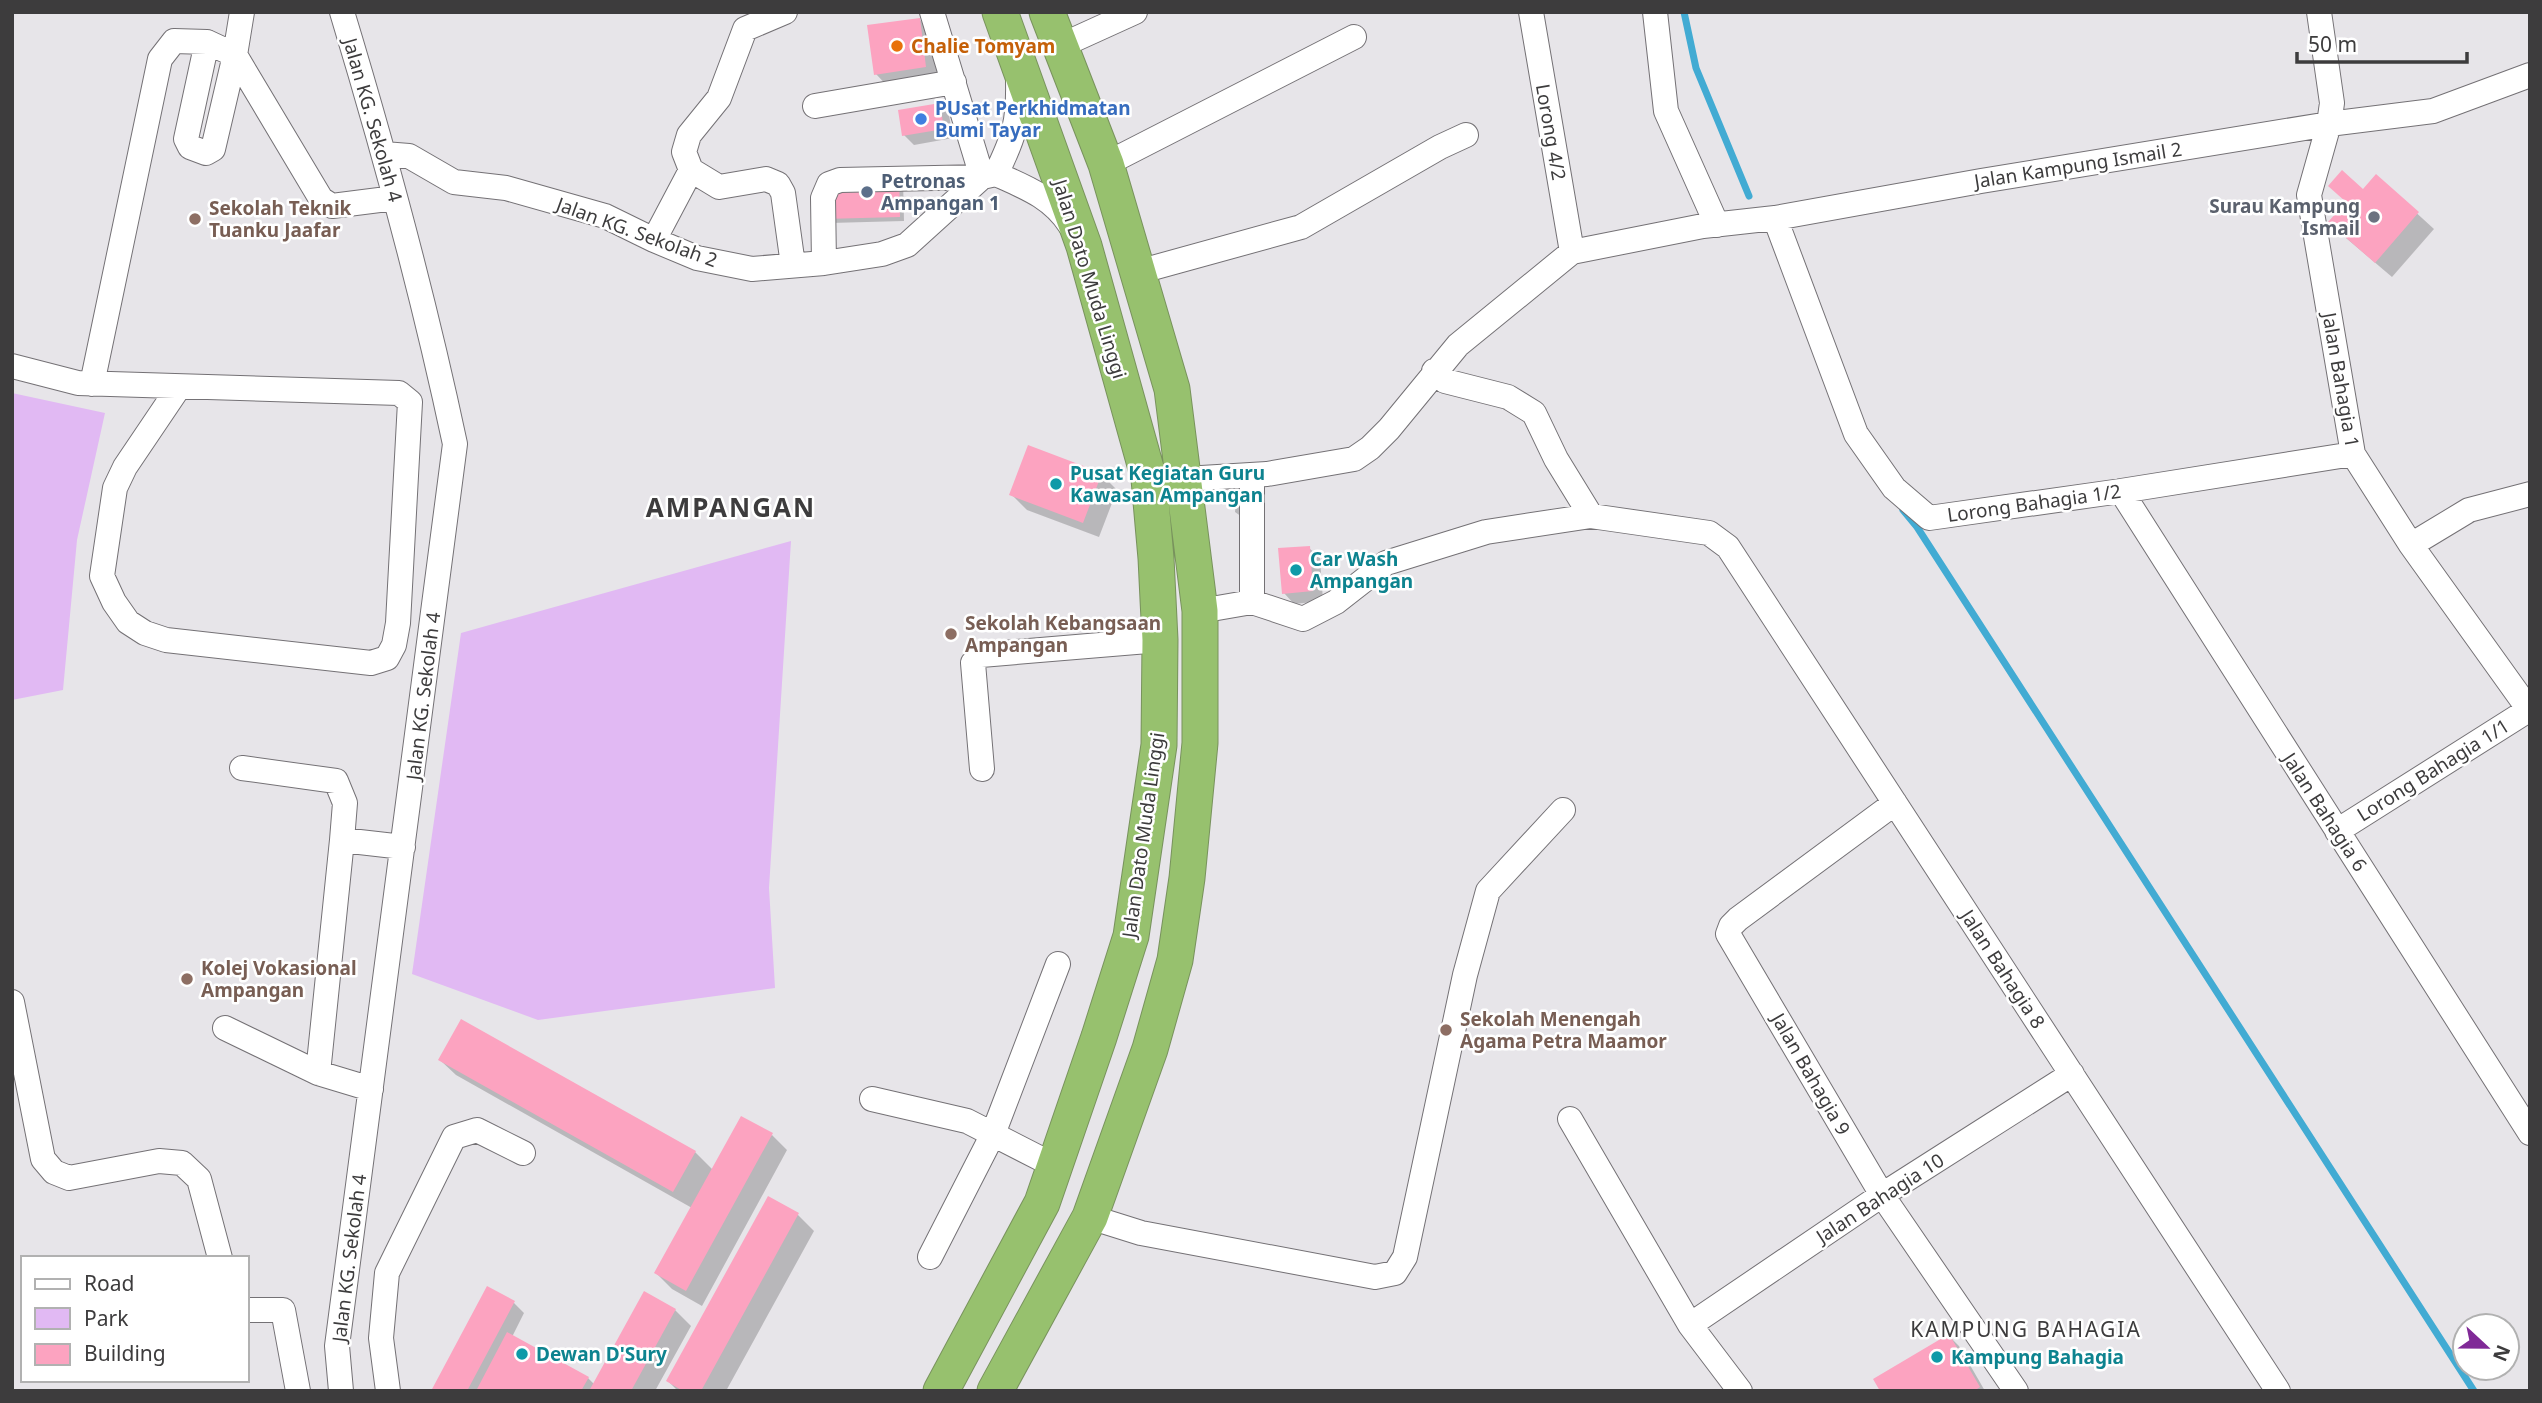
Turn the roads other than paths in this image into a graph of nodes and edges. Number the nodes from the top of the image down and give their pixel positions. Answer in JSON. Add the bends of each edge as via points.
{"nodes":[{"id":1,"x":243,"y":12,"type":"edge"},
{"id":2,"x":342,"y":12,"type":"edge"},
{"id":3,"x":785,"y":12,"type":"edge"},
{"id":4,"x":932,"y":12,"type":"edge"},
{"id":5,"x":1000,"y":12,"type":"edge"},
{"id":6,"x":1047,"y":12,"type":"edge"},
{"id":7,"x":1135,"y":12,"type":"edge"},
{"id":8,"x":1531,"y":12,"type":"edge"},
{"id":9,"x":1655,"y":12,"type":"edge"},
{"id":10,"x":2319,"y":12,"type":"edge"},
{"id":11,"x":1354,"y":37,"type":"dead end"},
{"id":12,"x":207,"y":42,"type":"junction"},
{"id":13,"x":1058,"y":47,"type":"junction"},
{"id":14,"x":235,"y":55,"type":"junction"},
{"id":15,"x":1017,"y":61,"type":"junction"},
{"id":16,"x":2530,"y":75,"type":"edge"},
{"id":17,"x":954,"y":82,"type":"junction"},
{"id":18,"x":815,"y":106,"type":"dead end"},
{"id":19,"x":2329,"y":124,"type":"junction"},
{"id":20,"x":1466,"y":135,"type":"dead end"},
{"id":21,"x":384,"y":154,"type":"junction"},
{"id":22,"x":1106,"y":164,"type":"junction"},
{"id":23,"x":691,"y":170,"type":"junction"},
{"id":24,"x":989,"y":176,"type":"junction"},
{"id":25,"x":395,"y":198,"type":"junction"},
{"id":26,"x":1775,"y":218,"type":"junction"},
{"id":27,"x":1717,"y":225,"type":"junction"},
{"id":28,"x":654,"y":240,"type":"junction"},
{"id":29,"x":1084,"y":246,"type":"junction"},
{"id":30,"x":1572,"y":251,"type":"junction"},
{"id":31,"x":824,"y":263,"type":"junction"},
{"id":32,"x":793,"y":265,"type":"junction"},
{"id":33,"x":1138,"y":272,"type":"junction"},
{"id":34,"x":12,"y":366,"type":"edge"},
{"id":35,"x":1434,"y":371,"type":"junction"},
{"id":36,"x":92,"y":384,"type":"junction"},
{"id":37,"x":179,"y":387,"type":"junction"},
{"id":38,"x":2353,"y":454,"type":"junction"},
{"id":39,"x":1252,"y":475,"type":"junction"},
{"id":40,"x":1185,"y":479,"type":"junction"},
{"id":41,"x":2120,"y":491,"type":"junction"},
{"id":42,"x":2530,"y":494,"type":"edge"},
{"id":43,"x":1591,"y":516,"type":"junction"},
{"id":44,"x":2411,"y":545,"type":"junction"},
{"id":45,"x":1252,"y":601,"type":"junction"},
{"id":46,"x":1200,"y":611,"type":"junction"},
{"id":47,"x":1160,"y":640,"type":"junction"},
{"id":48,"x":2529,"y":710,"type":"edge"},
{"id":49,"x":242,"y":768,"type":"dead end"},
{"id":50,"x":982,"y":769,"type":"dead end"},
{"id":51,"x":1895,"y":803,"type":"junction"},
{"id":52,"x":1563,"y":810,"type":"dead end"},
{"id":53,"x":2337,"y":831,"type":"junction"},
{"id":54,"x":342,"y":840,"type":"junction"},
{"id":55,"x":403,"y":847,"type":"junction"},
{"id":56,"x":1058,"y":964,"type":"dead end"},
{"id":57,"x":12,"y":1002,"type":"edge"},
{"id":58,"x":225,"y":1028,"type":"dead end"},
{"id":59,"x":318,"y":1073,"type":"junction"},
{"id":60,"x":2072,"y":1074,"type":"junction"},
{"id":61,"x":371,"y":1088,"type":"junction"},
{"id":62,"x":873,"y":1099,"type":"dead end"},
{"id":63,"x":1570,"y":1119,"type":"dead end"},
{"id":64,"x":2530,"y":1133,"type":"edge"},
{"id":65,"x":993,"y":1134,"type":"junction"},
{"id":66,"x":523,"y":1153,"type":"dead end"},
{"id":67,"x":1055,"y":1166,"type":"junction"},
{"id":68,"x":1882,"y":1195,"type":"junction"},
{"id":69,"x":1090,"y":1217,"type":"junction"},
{"id":70,"x":219,"y":1256,"type":"edge"},
{"id":71,"x":930,"y":1257,"type":"dead end"},
{"id":72,"x":248,"y":1310,"type":"edge"},
{"id":73,"x":1690,"y":1325,"type":"junction"},
{"id":74,"x":2277,"y":1390,"type":"edge"},
{"id":75,"x":298,"y":1391,"type":"edge"},
{"id":76,"x":341,"y":1391,"type":"edge"},
{"id":77,"x":388,"y":1391,"type":"edge"},
{"id":78,"x":941,"y":1391,"type":"edge"},
{"id":79,"x":995,"y":1391,"type":"edge"},
{"id":80,"x":1740,"y":1391,"type":"edge"},
{"id":81,"x":2016,"y":1391,"type":"edge"}],
"edges":[{"from":1,"to":14,"type":"street"},
{"from":2,"to":21,"type":"street","name":"Jalan KG. Sekolah 4"},
{"from":3,"to":23,"type":"street","via":[[744,29],[719,98],[689,135],[684,152]]},
{"from":4,"to":17,"type":"street"},
{"from":5,"to":15,"type":"highway","name":"Jalan Dato Muda Linggi"},
{"from":6,"to":13,"type":"highway"},
{"from":7,"to":13,"type":"street"},
{"from":8,"to":30,"type":"street","name":"Lorong 4/2"},
{"from":9,"to":27,"type":"street","via":[[1666,111]]},
{"from":10,"to":19,"type":"street","via":[[2332,103]]},
{"from":11,"to":22,"type":"street"},
{"from":12,"to":14,"type":"street"},
{"from":12,"to":14,"type":"street","via":[[187,139],[190,147],[206,153],[213,149]]},
{"from":12,"to":36,"type":"street","via":[[174,41],[160,59]]},
{"from":13,"to":22,"type":"highway"},
{"from":14,"to":25,"type":"street","via":[[321,199],[332,206]]},
{"from":15,"to":24,"type":"street","name":"Jalan KG. Sekolah 2","via":[[1019,113],[1010,144]]},
{"from":15,"to":29,"type":"highway","name":"Jalan Dato Muda Linggi"},
{"from":16,"to":19,"type":"street","name":"Jalan Kampung Ismail 2","via":[[2433,111]]},
{"from":17,"to":18,"type":"street"},
{"from":17,"to":24,"type":"street"},
{"from":19,"to":26,"type":"street","name":"Jalan Kampung Ismail 2"},
{"from":19,"to":38,"type":"street","name":"Jalan Bahagia 1","via":[[2309,195]]},
{"from":20,"to":33,"type":"street","via":[[1301,226]]},
{"from":21,"to":25,"type":"street","name":"Jalan KG. Sekolah 4"},
{"from":21,"to":28,"type":"street","name":"Jalan KG. Sekolah 2","via":[[409,156],[454,182],[506,188],[605,216]]},
{"from":22,"to":33,"type":"highway"},
{"from":23,"to":28,"type":"street"},
{"from":23,"to":32,"type":"street","via":[[719,187],[766,179],[778,184]]},
{"from":24,"to":29,"type":"street","via":[[1038,193],[1059,209]]},
{"from":24,"to":31,"type":"street","name":"Jalan KG. Sekolah 2","via":[[907,245]]},
{"from":24,"to":31,"type":"street","via":[[829,184],[823,198]]},
{"from":25,"to":55,"type":"street","name":"Jalan KG. Sekolah 4","via":[[454,444]]},
{"from":26,"to":27,"type":"street","name":"Jalan Kampung Ismail 2"},
{"from":26,"to":41,"type":"street","name":"Lorong Bahagia 1/2","via":[[1856,434],[1894,488],[1929,518]]},
{"from":27,"to":30,"type":"street","name":"Jalan Kampung Ismail 2"},
{"from":28,"to":32,"type":"street","name":"Jalan KG. Sekolah 2","via":[[697,258],[752,269]]},
{"from":29,"to":47,"type":"highway","name":"Jalan Dato Muda Linggi","via":[[1149,479]]},
{"from":30,"to":35,"type":"street","via":[[1458,345]]},
{"from":31,"to":32,"type":"street","name":"Jalan KG. Sekolah 2"},
{"from":33,"to":40,"type":"highway","via":[[1172,388]]},
{"from":34,"to":36,"type":"street"},
{"from":35,"to":39,"type":"street","via":[[1389,429],[1354,459]]},
{"from":35,"to":43,"type":"street","via":[[1445,381],[1508,397],[1534,413]]},
{"from":36,"to":37,"type":"street"},
{"from":37,"to":37,"type":"street","via":[[399,393],[410,402],[398,623],[387,658],[371,663],[166,640],[128,622],[102,576],[115,488]]},
{"from":38,"to":41,"type":"street","name":"Lorong Bahagia 1/2"},
{"from":38,"to":44,"type":"street","name":"Jalan Bahagia 1"},
{"from":39,"to":40,"type":"street"},
{"from":39,"to":45,"type":"street"},
{"from":40,"to":46,"type":"highway"},
{"from":41,"to":53,"type":"street","name":"Jalan Bahagia 6"},
{"from":42,"to":44,"type":"street","via":[[2469,510]]},
{"from":43,"to":45,"type":"street","via":[[1486,532],[1386,563],[1336,602],[1303,619]]},
{"from":43,"to":51,"type":"street","name":"Jalan Bahagia 8","via":[[1709,533],[1728,547]]},
{"from":44,"to":48,"type":"street","name":"Jalan Bahagia 1"},
{"from":45,"to":46,"type":"street"},
{"from":46,"to":69,"type":"highway","via":[[1200,743],[1175,960],[1150,1049]]},
{"from":47,"to":50,"type":"street","via":[[981,655],[972,663]]},
{"from":47,"to":67,"type":"highway","name":"Jalan Dato Muda Linggi","via":[[1159,745],[1131,936]]},
{"from":48,"to":53,"type":"street","name":"Lorong Bahagia 1/1"},
{"from":49,"to":54,"type":"street","via":[[336,781],[345,803]]},
{"from":51,"to":60,"type":"street","name":"Jalan Bahagia 8"},
{"from":51,"to":68,"type":"street","name":"Jalan Bahagia 9","via":[[1738,919],[1728,934]]},
{"from":52,"to":69,"type":"street","via":[[1488,891],[1465,975],[1405,1257],[1395,1273],[1375,1277],[1141,1233]]},
{"from":53,"to":64,"type":"street","name":"Jalan Bahagia 6"},
{"from":54,"to":55,"type":"street"},
{"from":54,"to":59,"type":"street"},
{"from":55,"to":61,"type":"street","name":"Jalan KG. Sekolah 4"},
{"from":56,"to":65,"type":"street"},
{"from":57,"to":70,"type":"street","via":[[43,1159],[54,1172],[69,1178],[159,1161],[182,1163],[199,1179]]},
{"from":58,"to":59,"type":"street"},
{"from":59,"to":61,"type":"street"},
{"from":60,"to":68,"type":"street","name":"Jalan Bahagia 10"},
{"from":60,"to":74,"type":"street","name":"Jalan Bahagia 8"},
{"from":61,"to":76,"type":"street","name":"Jalan KG. Sekolah 4","via":[[337,1346]]},
{"from":62,"to":65,"type":"street","via":[[967,1121]]},
{"from":63,"to":73,"type":"street"},
{"from":65,"to":67,"type":"street"},
{"from":65,"to":71,"type":"street"},
{"from":66,"to":77,"type":"street","via":[[477,1130],[454,1138],[387,1273],[381,1338]]},
{"from":67,"to":78,"type":"highway","name":"Jalan Dato Muda Linggi","via":[[1042,1203]]},
{"from":68,"to":73,"type":"street","name":"Jalan Bahagia 10"},
{"from":68,"to":81,"type":"street","name":"Jalan Bahagia 9"},
{"from":69,"to":79,"type":"highway"},
{"from":72,"to":75,"type":"street","via":[[283,1310]]},
{"from":73,"to":80,"type":"street"}]}
